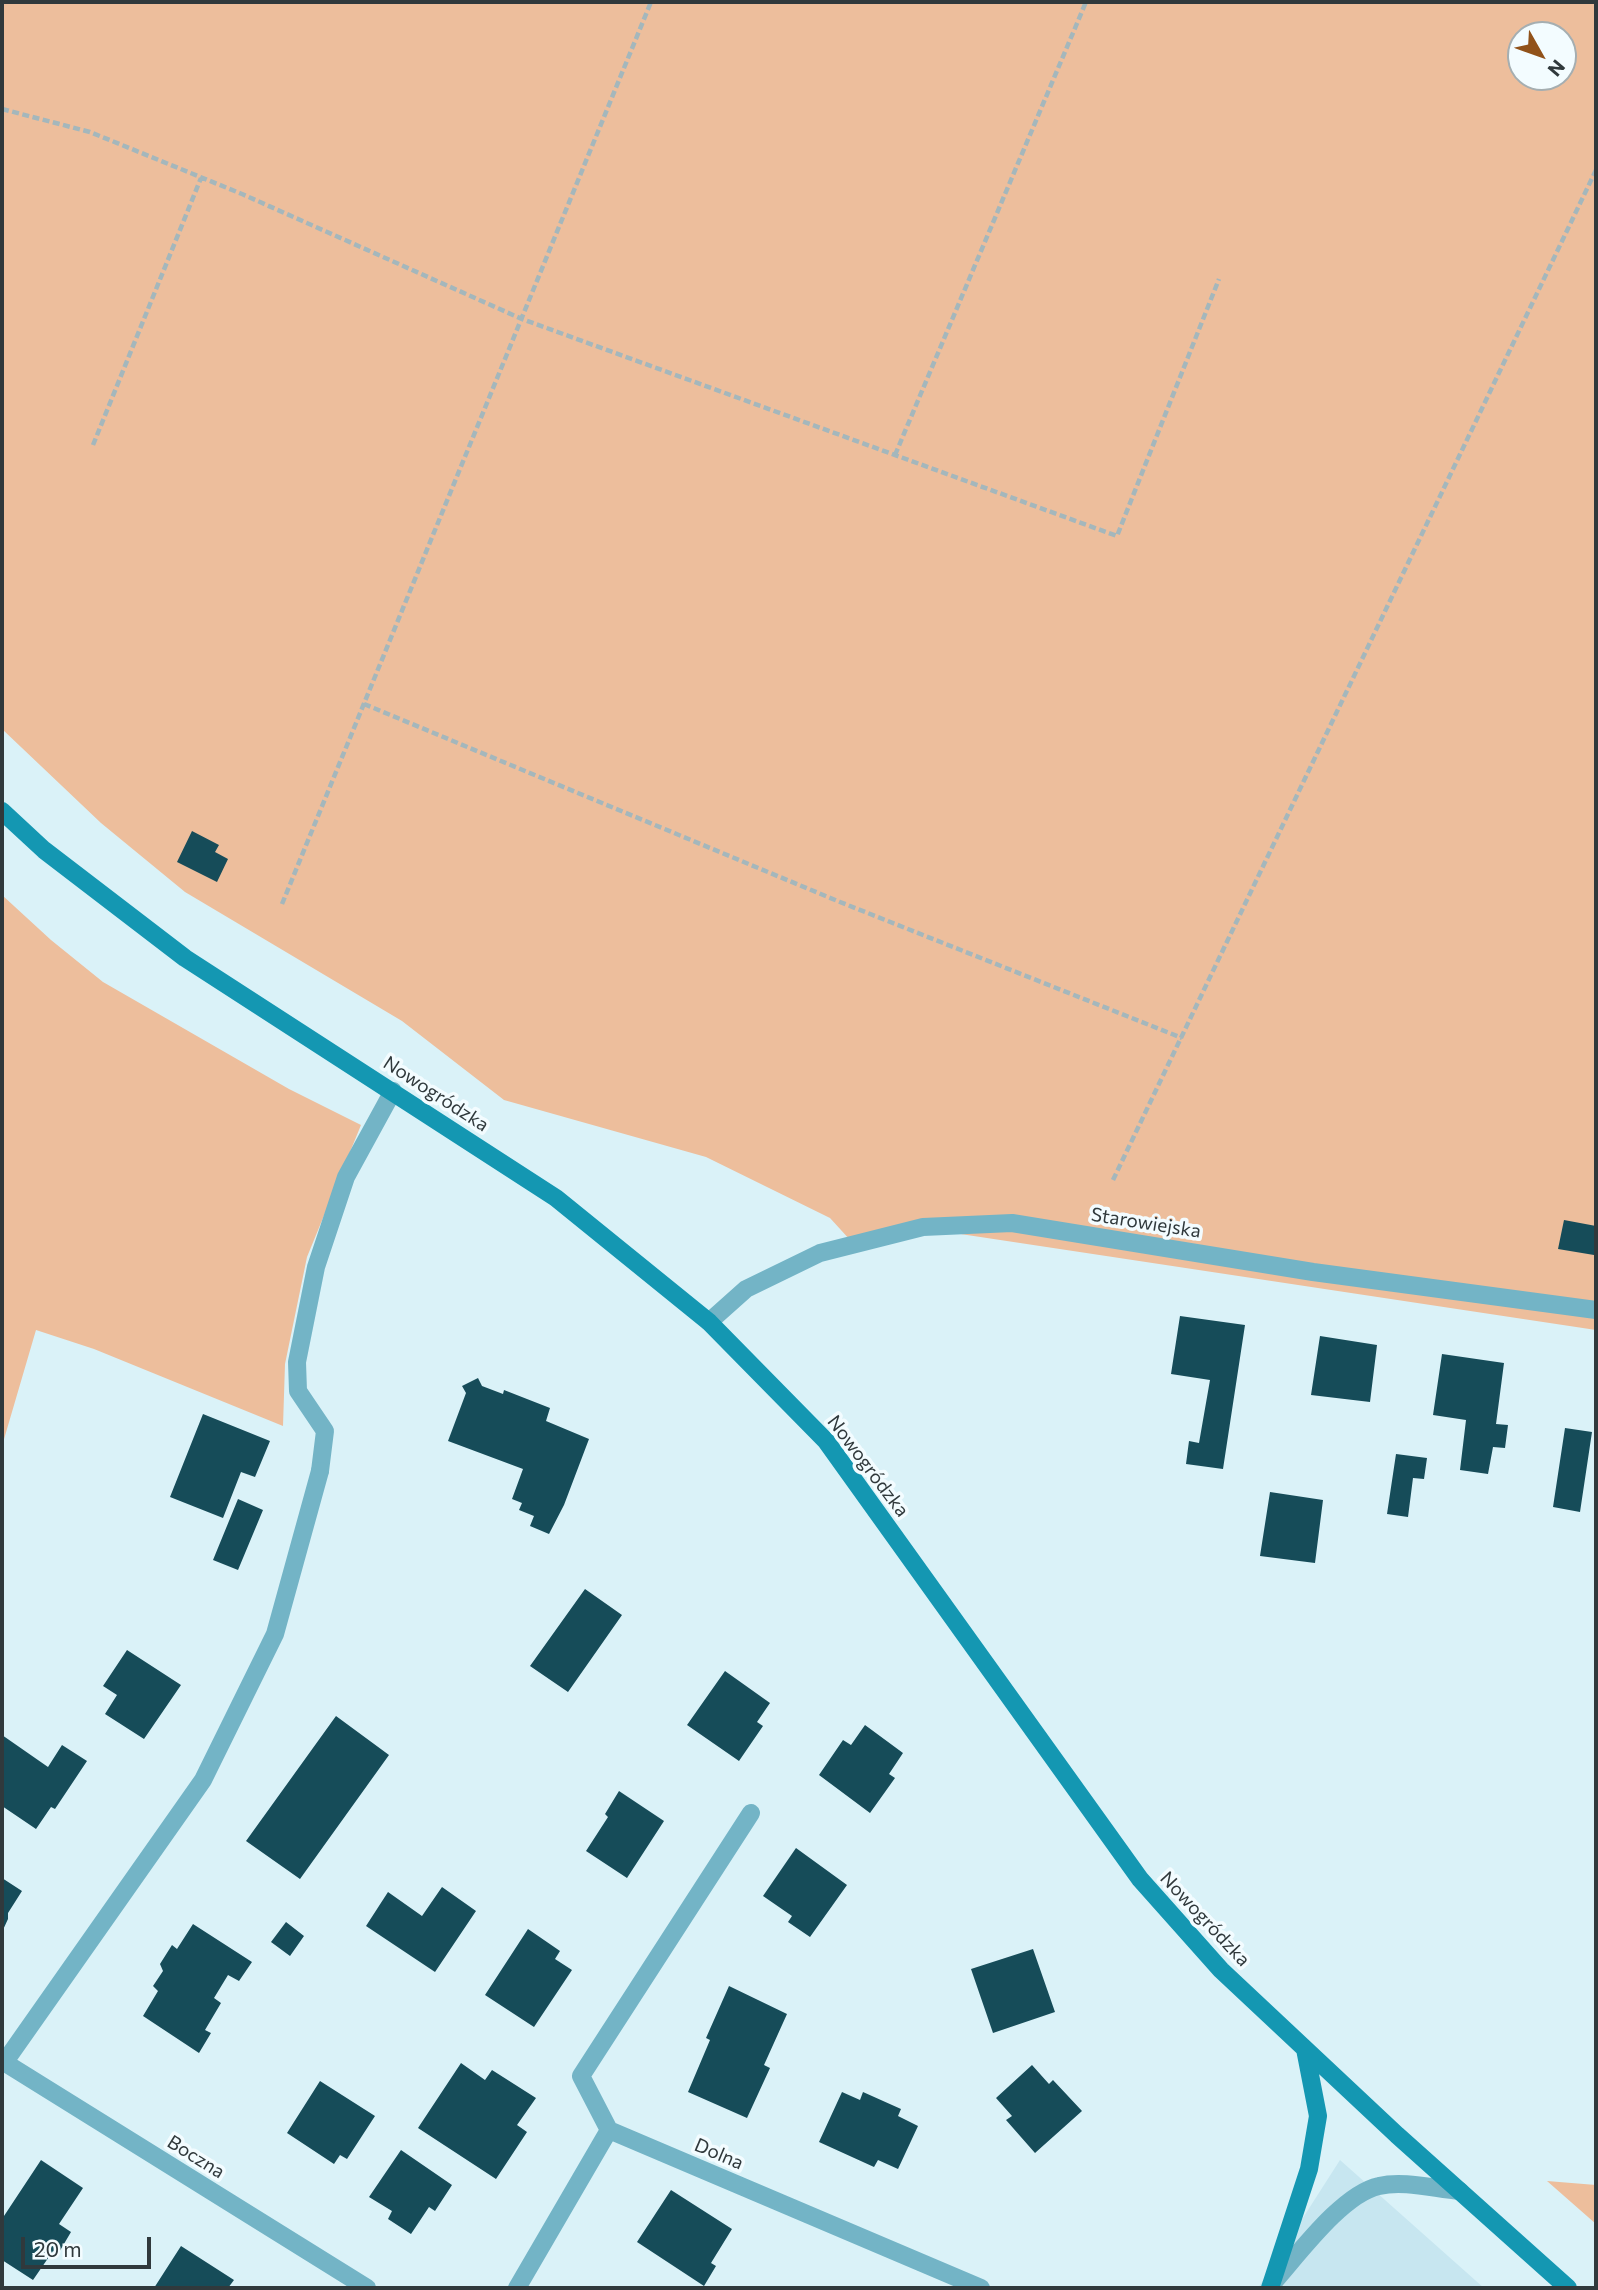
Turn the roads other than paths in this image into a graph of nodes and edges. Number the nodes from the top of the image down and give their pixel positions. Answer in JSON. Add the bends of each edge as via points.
{"nodes":[{"id":1,"x":2,"y":811,"type":"edge"},
{"id":2,"x":393,"y":1091,"type":"junction"},
{"id":3,"x":1596,"y":1310,"type":"edge"},
{"id":4,"x":709,"y":1322,"type":"junction"},
{"id":5,"x":751,"y":1813,"type":"dead end"},
{"id":6,"x":1305,"y":2049,"type":"junction"},
{"id":7,"x":3,"y":2062,"type":"edge"},
{"id":8,"x":608,"y":2130,"type":"junction"},
{"id":9,"x":1460,"y":2192,"type":"junction"},
{"id":10,"x":1271,"y":2286,"type":"edge"},
{"id":11,"x":367,"y":2288,"type":"edge"},
{"id":12,"x":517,"y":2288,"type":"edge"},
{"id":13,"x":981,"y":2288,"type":"edge"},
{"id":14,"x":1568,"y":2288,"type":"edge"}],
"edges":[{"from":1,"to":2,"type":"main road","name":"Nowogródzka","via":[[44,850],[185,958]]},
{"from":2,"to":4,"type":"main road","name":"Nowogródzka","via":[[556,1198]]},
{"from":2,"to":7,"type":"street","via":[[346,1177],[316,1267],[297,1362],[298,1391],[325,1431],[320,1471],[275,1634],[203,1780]]},
{"from":3,"to":4,"type":"street","name":"Starowiejska","via":[[1313,1272],[1012,1223],[923,1227],[820,1253],[746,1289]]},
{"from":4,"to":6,"type":"main road","name":"Nowogródzka","via":[[826,1441],[1140,1879],[1221,1970]]},
{"from":5,"to":8,"type":"street","via":[[581,2076]]},
{"from":6,"to":9,"type":"main road","name":"Nowogródzka"},
{"from":6,"to":10,"type":"main road","via":[[1318,2116],[1309,2169]]},
{"from":7,"to":11,"type":"street","name":"Boczna"},
{"from":8,"to":12,"type":"street"},
{"from":8,"to":13,"type":"street","name":"Dolna"},
{"from":9,"to":10,"type":"street","via":[[1403,2185],[1366,2190],[1335,2214]]},
{"from":9,"to":14,"type":"main road","name":"Nowogródzka"}]}
